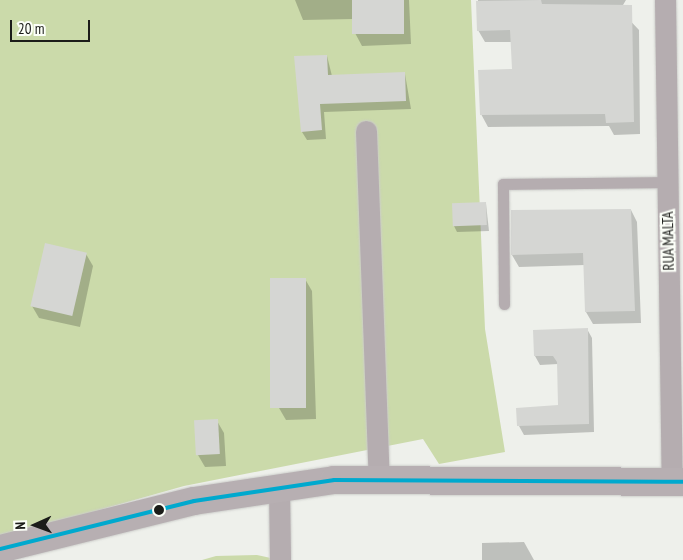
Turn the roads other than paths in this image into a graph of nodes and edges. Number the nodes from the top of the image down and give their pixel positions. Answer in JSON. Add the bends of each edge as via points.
{"nodes":[{"id":1,"x":665,"y":0,"type":"edge"},
{"id":2,"x":366,"y":131,"type":"dead end"},
{"id":3,"x":667,"y":182,"type":"junction"},
{"id":4,"x":504,"y":304,"type":"dead end"},
{"id":5,"x":379,"y":478,"type":"junction"},
{"id":6,"x":678,"y":482,"type":"edge"},
{"id":7,"x":279,"y":486,"type":"junction"},
{"id":8,"x":0,"y":549,"type":"edge"},
{"id":9,"x":280,"y":560,"type":"edge"}],
"edges":[{"from":1,"to":3,"type":"street","name":"RUA MALTA"},
{"from":2,"to":5,"type":"street"},
{"from":3,"to":4,"type":"lane","via":[[503,184]]},
{"from":3,"to":6,"type":"street","name":"RUA MALTA"},
{"from":5,"to":6,"type":"main road"},
{"from":5,"to":7,"type":"main road"},
{"from":7,"to":8,"type":"main road","via":[[194,501]]},
{"from":7,"to":9,"type":"street"}]}
